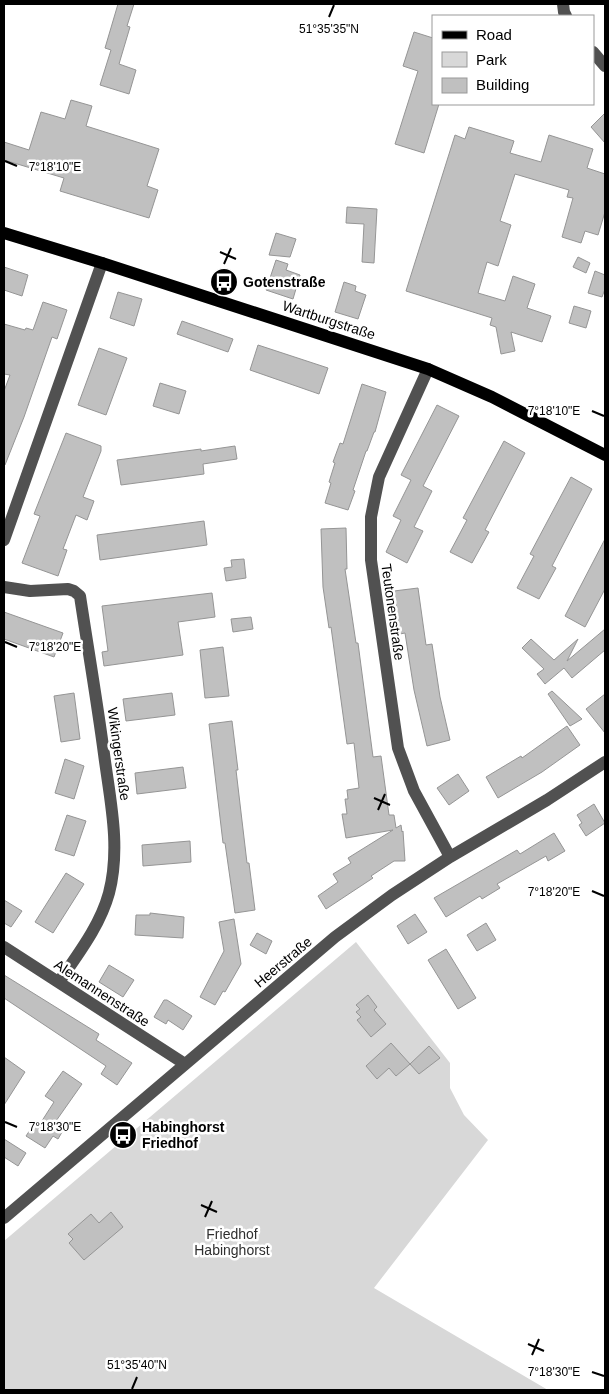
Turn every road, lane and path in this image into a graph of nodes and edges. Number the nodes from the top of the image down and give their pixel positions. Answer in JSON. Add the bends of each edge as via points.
{"nodes":[{"id":1,"x":594,"y":53,"type":"edge"},
{"id":2,"x":605,"y":66,"type":"edge"},
{"id":3,"x":4,"y":234,"type":"edge"},
{"id":4,"x":102,"y":263,"type":"junction"},
{"id":5,"x":428,"y":370,"type":"junction"},
{"id":6,"x":605,"y":455,"type":"edge"},
{"id":7,"x":4,"y":540,"type":"edge"},
{"id":8,"x":4,"y":586,"type":"edge"},
{"id":9,"x":605,"y":762,"type":"edge"},
{"id":10,"x":450,"y":857,"type":"junction"},
{"id":11,"x":4,"y":947,"type":"edge"},
{"id":12,"x":58,"y":982,"type":"junction"},
{"id":13,"x":185,"y":1064,"type":"junction"},
{"id":14,"x":7,"y":1211,"type":"edge"}],
"edges":[{"from":1,"to":2,"type":"street"},
{"from":3,"to":4,"type":"main road","name":"Wartburgstraße"},
{"from":4,"to":5,"type":"main road","name":"Wartburgstraße"},
{"from":4,"to":7,"type":"street"},
{"from":5,"to":6,"type":"main road","name":"Wartburgstraße","via":[[492,397]]},
{"from":5,"to":10,"type":"street","name":"Teutonenstraße","via":[[379,477],[371,517],[371,560],[398,748],[414,791]]},
{"from":8,"to":12,"type":"street","name":"Wikingerstraße","via":[[30,591],[68,589],[80,596],[114,826],[109,894],[92,934]]},
{"from":9,"to":10,"type":"street","name":"Heerstraße"},
{"from":10,"to":13,"type":"street","name":"Heerstraße","via":[[335,937]]},
{"from":11,"to":12,"type":"street","name":"Alemannenstraße"},
{"from":12,"to":13,"type":"street","name":"Alemannenstraße"},
{"from":13,"to":14,"type":"street","name":"Heerstraße"}]}
